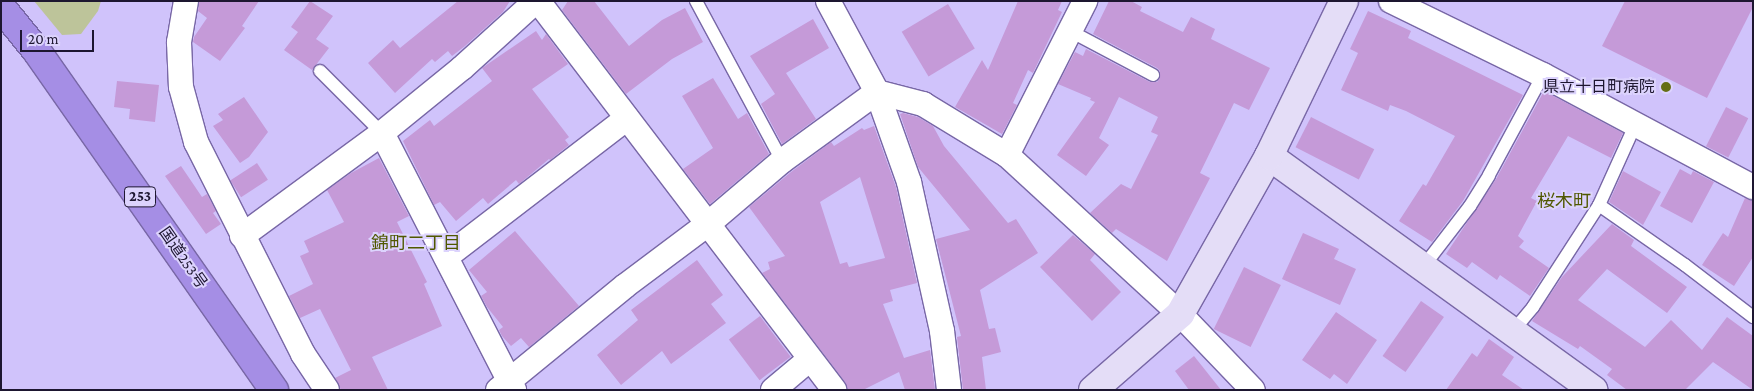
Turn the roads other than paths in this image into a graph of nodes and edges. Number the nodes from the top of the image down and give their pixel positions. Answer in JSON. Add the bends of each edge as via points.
{"nodes":[{"id":1,"x":186,"y":1,"type":"edge"},
{"id":2,"x":537,"y":1,"type":"edge"},
{"id":3,"x":696,"y":1,"type":"edge"},
{"id":4,"x":1085,"y":1,"type":"edge"},
{"id":5,"x":1391,"y":1,"type":"edge"},
{"id":6,"x":1342,"y":2,"type":"edge"},
{"id":7,"x":833,"y":3,"type":"edge"},
{"id":8,"x":1,"y":7,"type":"edge"},
{"id":9,"x":1070,"y":31,"type":"junction"},
{"id":10,"x":320,"y":71,"type":"dead end"},
{"id":11,"x":1153,"y":75,"type":"dead end"},
{"id":12,"x":1542,"y":75,"type":"junction"},
{"id":13,"x":877,"y":92,"type":"junction"},
{"id":14,"x":627,"y":118,"type":"junction"},
{"id":15,"x":1636,"y":123,"type":"junction"},
{"id":16,"x":382,"y":134,"type":"junction"},
{"id":17,"x":1007,"y":155,"type":"junction"},
{"id":18,"x":1269,"y":156,"type":"junction"},
{"id":19,"x":782,"y":161,"type":"junction"},
{"id":20,"x":1753,"y":187,"type":"edge"},
{"id":21,"x":1599,"y":205,"type":"junction"},
{"id":22,"x":708,"y":224,"type":"junction"},
{"id":23,"x":242,"y":236,"type":"junction"},
{"id":24,"x":446,"y":257,"type":"junction"},
{"id":25,"x":1423,"y":267,"type":"junction"},
{"id":26,"x":1180,"y":314,"type":"junction"},
{"id":27,"x":1753,"y":317,"type":"edge"},
{"id":28,"x":1513,"y":332,"type":"junction"},
{"id":29,"x":810,"y":359,"type":"junction"},
{"id":30,"x":508,"y":387,"type":"edge"},
{"id":31,"x":274,"y":390,"type":"edge"},
{"id":32,"x":327,"y":390,"type":"edge"},
{"id":33,"x":773,"y":390,"type":"edge"},
{"id":34,"x":834,"y":390,"type":"edge"},
{"id":35,"x":949,"y":390,"type":"edge"},
{"id":36,"x":1093,"y":390,"type":"edge"},
{"id":37,"x":1252,"y":390,"type":"edge"},
{"id":38,"x":1594,"y":390,"type":"edge"}],
"edges":[{"from":1,"to":23,"type":"street","via":[[179,42],[180,87],[196,142]]},
{"from":2,"to":14,"type":"street"},
{"from":2,"to":16,"type":"street"},
{"from":3,"to":19,"type":"lane"},
{"from":4,"to":9,"type":"street"},
{"from":5,"to":12,"type":"street"},
{"from":6,"to":18,"type":"street"},
{"from":7,"to":13,"type":"street"},
{"from":8,"to":31,"type":"highway","name":"国道253号","number":"253","via":[[36,50]]},
{"from":9,"to":11,"type":"lane"},
{"from":9,"to":17,"type":"street"},
{"from":10,"to":16,"type":"lane"},
{"from":12,"to":15,"type":"street"},
{"from":12,"to":25,"type":"lane","via":[[1490,175]]},
{"from":13,"to":17,"type":"street","via":[[923,104]]},
{"from":13,"to":19,"type":"street"},
{"from":13,"to":35,"type":"street","via":[[909,182],[942,331]]},
{"from":14,"to":22,"type":"street"},
{"from":14,"to":24,"type":"street"},
{"from":15,"to":20,"type":"street"},
{"from":15,"to":21,"type":"lane"},
{"from":16,"to":23,"type":"street"},
{"from":16,"to":24,"type":"street"},
{"from":17,"to":26,"type":"street"},
{"from":18,"to":25,"type":"street"},
{"from":18,"to":26,"type":"street"},
{"from":19,"to":22,"type":"street"},
{"from":21,"to":27,"type":"lane"},
{"from":21,"to":28,"type":"lane","via":[[1533,307]]},
{"from":22,"to":29,"type":"street"},
{"from":22,"to":30,"type":"street","via":[[625,286]]},
{"from":23,"to":32,"type":"street","via":[[303,354]]},
{"from":24,"to":30,"type":"street"},
{"from":25,"to":28,"type":"street"},
{"from":26,"to":36,"type":"street"},
{"from":26,"to":37,"type":"street"},
{"from":28,"to":38,"type":"street"},
{"from":29,"to":33,"type":"street"},
{"from":29,"to":34,"type":"street"}]}
